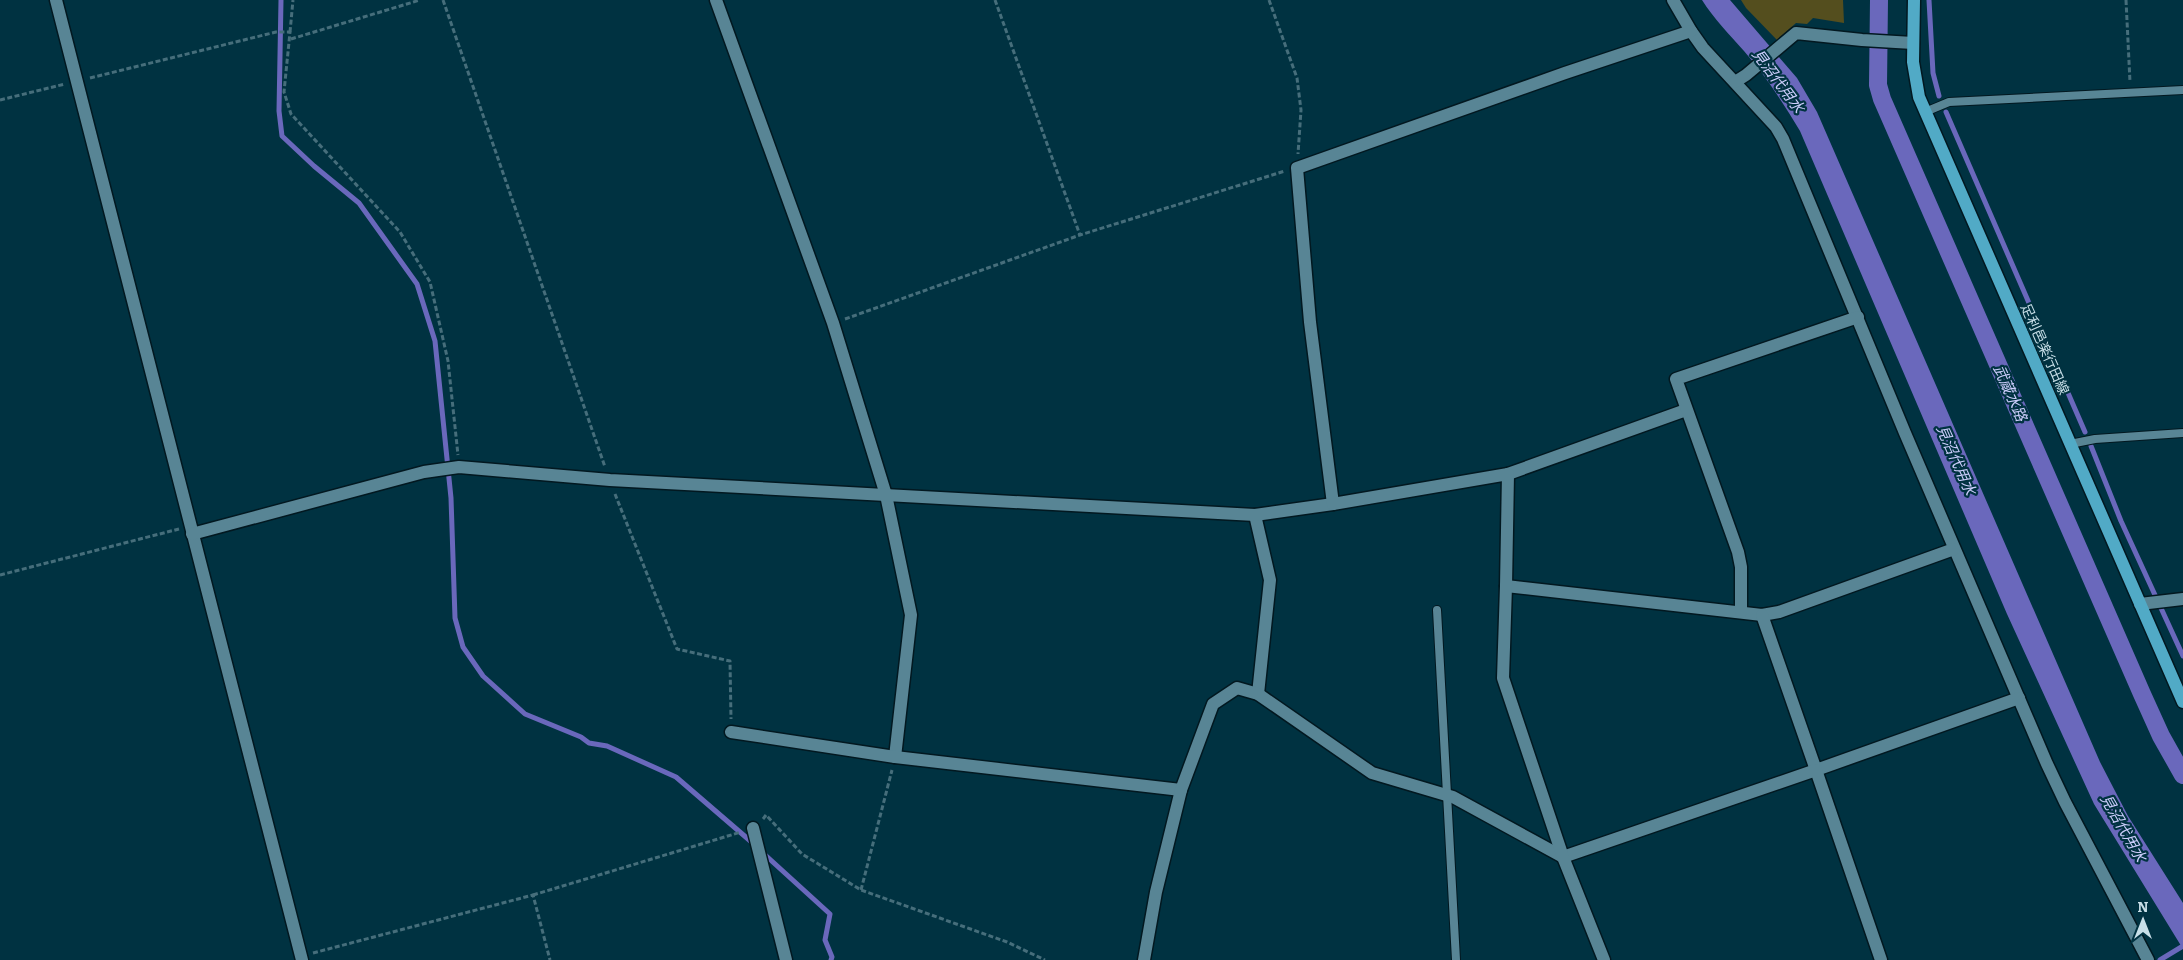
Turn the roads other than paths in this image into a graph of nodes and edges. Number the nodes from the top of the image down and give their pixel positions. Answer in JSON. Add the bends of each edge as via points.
{"nodes":[{"id":1,"x":56,"y":0,"type":"edge"},
{"id":2,"x":716,"y":0,"type":"edge"},
{"id":3,"x":1673,"y":0,"type":"edge"},
{"id":4,"x":1914,"y":0,"type":"edge"},
{"id":5,"x":1691,"y":31,"type":"junction"},
{"id":6,"x":1913,"y":43,"type":"junction"},
{"id":7,"x":1735,"y":82,"type":"junction"},
{"id":8,"x":2183,"y":90,"type":"edge"},
{"id":9,"x":1925,"y":112,"type":"junction"},
{"id":10,"x":1858,"y":317,"type":"junction"},
{"id":11,"x":1686,"y":410,"type":"junction"},
{"id":12,"x":2183,"y":433,"type":"edge"},
{"id":13,"x":2070,"y":444,"type":"junction"},
{"id":14,"x":1508,"y":474,"type":"junction"},
{"id":15,"x":886,"y":495,"type":"junction"},
{"id":16,"x":1333,"y":504,"type":"junction"},
{"id":17,"x":1255,"y":515,"type":"junction"},
{"id":18,"x":191,"y":530,"type":"junction"},
{"id":19,"x":1954,"y":549,"type":"junction"},
{"id":20,"x":1506,"y":586,"type":"junction"},
{"id":21,"x":2183,"y":599,"type":"edge"},
{"id":22,"x":2146,"y":603,"type":"junction"},
{"id":23,"x":1437,"y":610,"type":"dead end"},
{"id":24,"x":1741,"y":612,"type":"junction"},
{"id":25,"x":1762,"y":615,"type":"junction"},
{"id":26,"x":1258,"y":694,"type":"junction"},
{"id":27,"x":2019,"y":698,"type":"junction"},
{"id":28,"x":2183,"y":702,"type":"edge"},
{"id":29,"x":731,"y":732,"type":"road end"},
{"id":30,"x":895,"y":757,"type":"junction"},
{"id":31,"x":1816,"y":770,"type":"junction"},
{"id":32,"x":1181,"y":790,"type":"junction"},
{"id":33,"x":1448,"y":796,"type":"junction"},
{"id":34,"x":754,"y":834,"type":"road end"},
{"id":35,"x":1563,"y":856,"type":"junction"},
{"id":36,"x":301,"y":958,"type":"edge"},
{"id":37,"x":786,"y":960,"type":"edge"},
{"id":38,"x":1144,"y":960,"type":"edge"},
{"id":39,"x":1456,"y":960,"type":"edge"},
{"id":40,"x":1604,"y":960,"type":"edge"},
{"id":41,"x":1881,"y":960,"type":"edge"},
{"id":42,"x":2148,"y":960,"type":"edge"}],
"edges":[{"from":1,"to":18,"type":"street"},
{"from":2,"to":15,"type":"street","via":[[834,323]]},
{"from":3,"to":5,"type":"street"},
{"from":4,"to":6,"type":"main road","name":"足利邑楽行田線"},
{"from":5,"to":7,"type":"street"},
{"from":5,"to":16,"type":"street","via":[[1297,168],[1310,322]]},
{"from":6,"to":7,"type":"street","via":[[1796,33]]},
{"from":6,"to":9,"type":"main road","name":"足利邑楽行田線","via":[[1914,74]]},
{"from":7,"to":10,"type":"street","via":[[1782,138]]},
{"from":8,"to":9,"type":"lane","via":[[1949,102]]},
{"from":9,"to":13,"type":"main road","name":"足利邑楽行田線"},
{"from":10,"to":11,"type":"street","via":[[1676,379]]},
{"from":10,"to":19,"type":"street"},
{"from":11,"to":14,"type":"street"},
{"from":11,"to":24,"type":"street","via":[[1740,559]]},
{"from":12,"to":13,"type":"lane","via":[[2095,438]]},
{"from":13,"to":22,"type":"main road","name":"足利邑楽行田線"},
{"from":14,"to":16,"type":"street"},
{"from":14,"to":20,"type":"street"},
{"from":15,"to":17,"type":"street"},
{"from":15,"to":18,"type":"street","via":[[610,480],[459,467],[424,472]]},
{"from":15,"to":30,"type":"street","via":[[910,615]]},
{"from":16,"to":17,"type":"street"},
{"from":17,"to":26,"type":"street","via":[[1270,580]]},
{"from":18,"to":36,"type":"street"},
{"from":19,"to":25,"type":"street","via":[[1779,612]]},
{"from":19,"to":27,"type":"street"},
{"from":20,"to":24,"type":"street"},
{"from":20,"to":35,"type":"street","via":[[1503,678]]},
{"from":21,"to":22,"type":"street"},
{"from":22,"to":28,"type":"main road","name":"足利邑楽行田線"},
{"from":23,"to":33,"type":"lane"},
{"from":24,"to":25,"type":"street"},
{"from":25,"to":31,"type":"street"},
{"from":26,"to":32,"type":"street","via":[[1237,688],[1213,704]]},
{"from":26,"to":33,"type":"street","via":[[1372,773]]},
{"from":27,"to":31,"type":"street"},
{"from":27,"to":42,"type":"street","via":[[2065,802]]},
{"from":29,"to":30,"type":"street"},
{"from":30,"to":32,"type":"street"},
{"from":31,"to":35,"type":"street"},
{"from":31,"to":41,"type":"street"},
{"from":32,"to":38,"type":"street","via":[[1156,892]]},
{"from":33,"to":35,"type":"street"},
{"from":33,"to":39,"type":"lane"},
{"from":34,"to":37,"type":"street"},
{"from":35,"to":40,"type":"street"}]}
